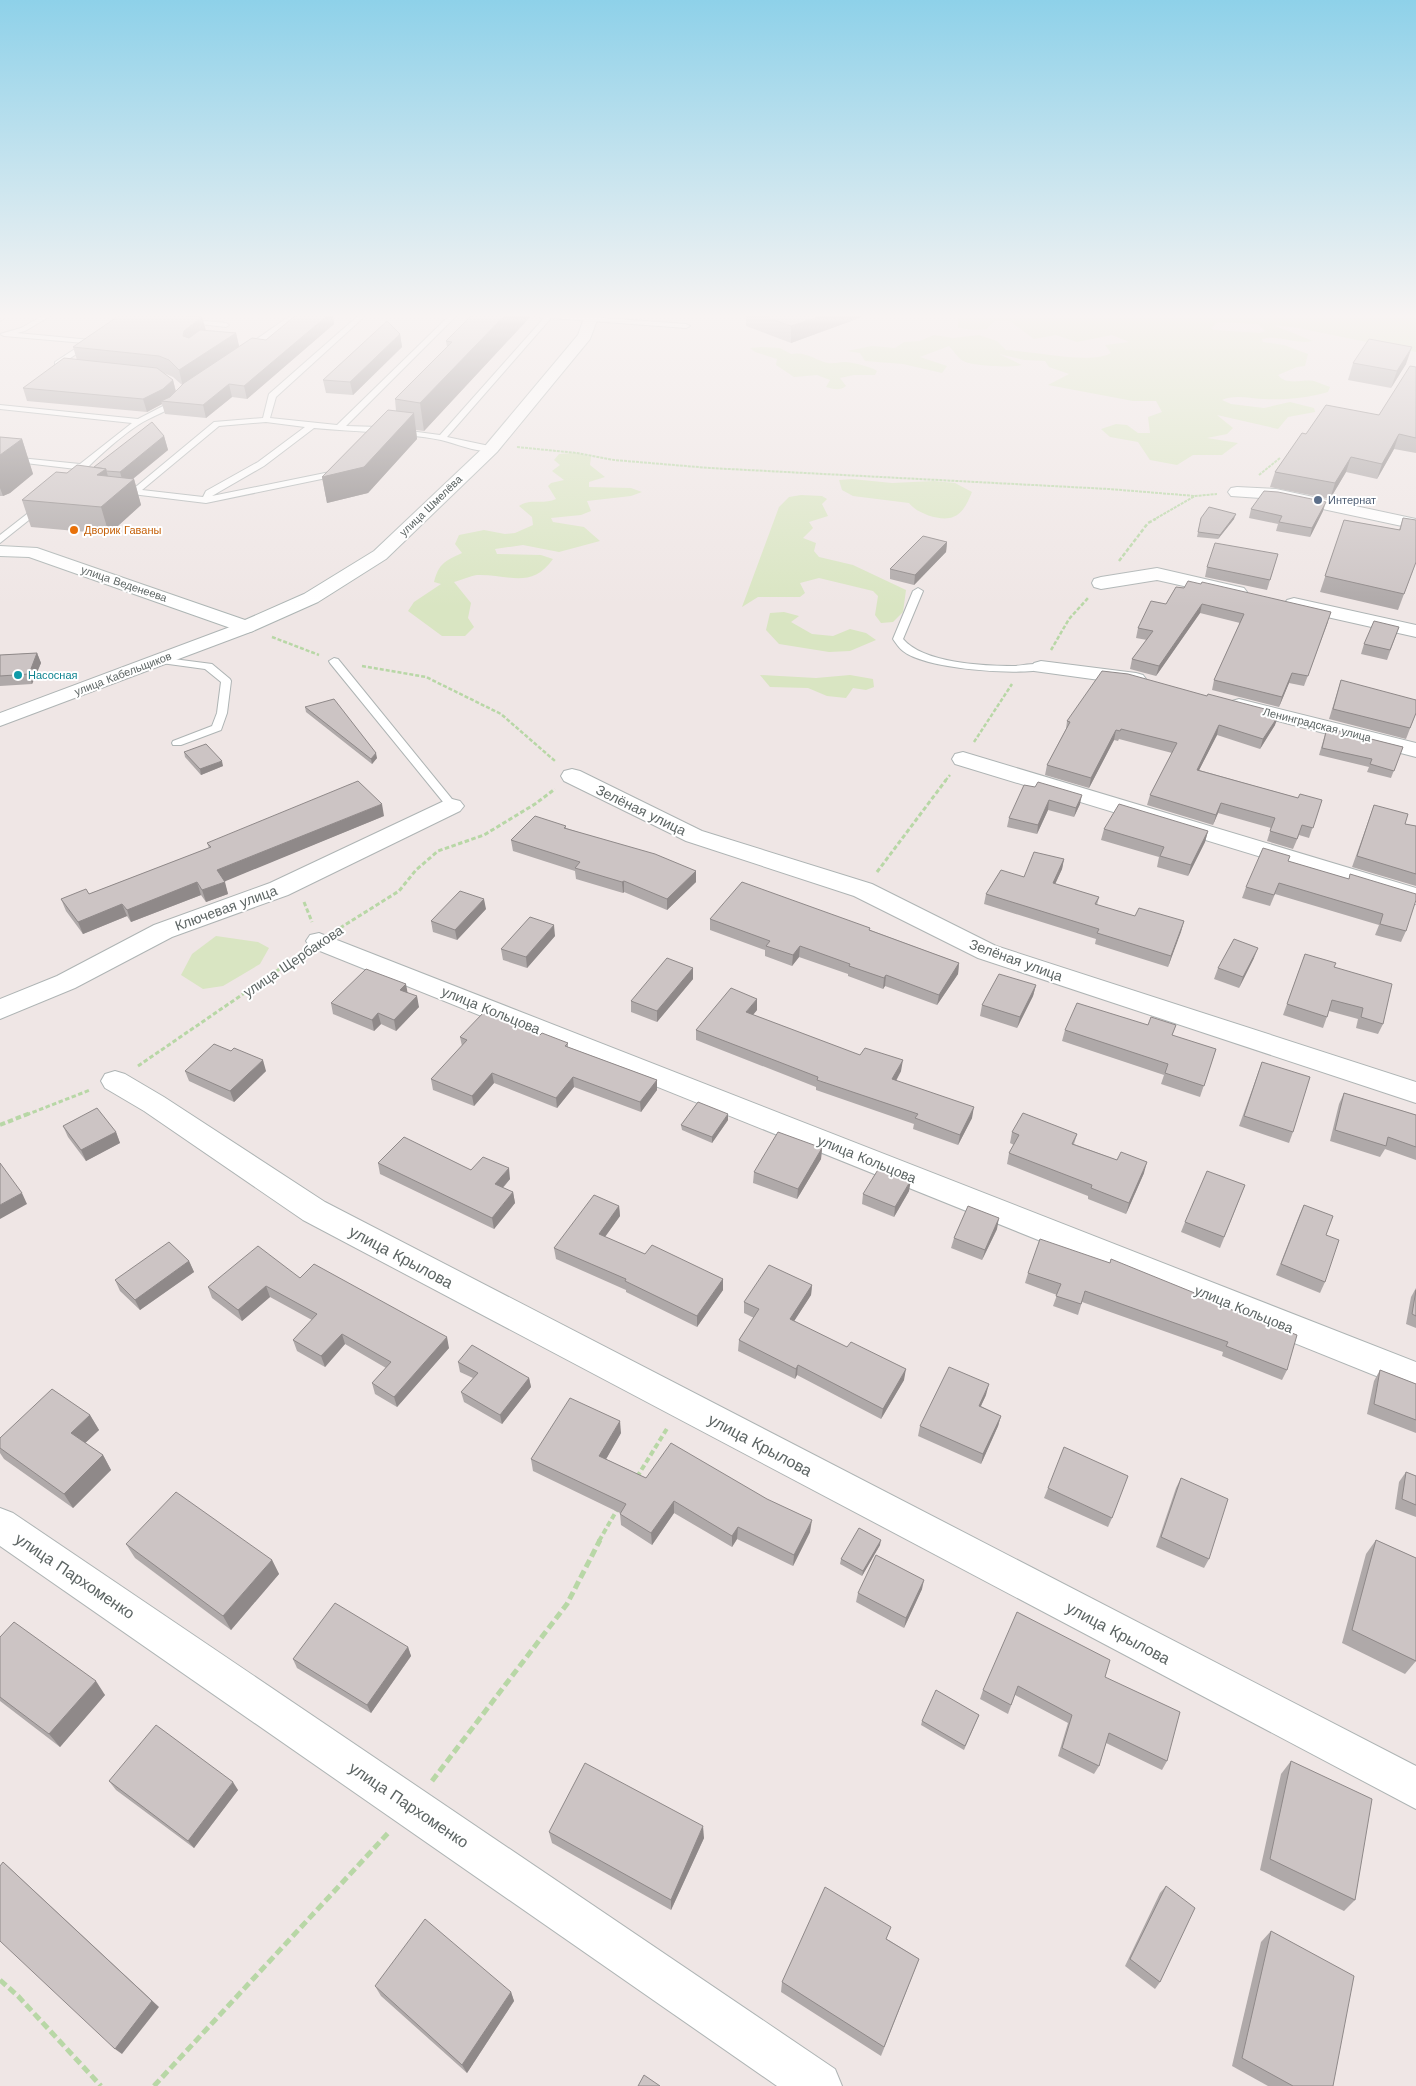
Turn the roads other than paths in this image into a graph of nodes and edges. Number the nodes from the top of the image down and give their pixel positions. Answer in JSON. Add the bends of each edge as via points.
{"nodes":[{"id":1,"x":50,"y":412,"type":"edge"},
{"id":2,"x":158,"y":412,"type":"edge"},
{"id":3,"x":268,"y":412,"type":"edge"},
{"id":4,"x":355,"y":412,"type":"edge"},
{"id":5,"x":464,"y":412,"type":"edge"},
{"id":6,"x":522,"y":412,"type":"edge"},
{"id":7,"x":266,"y":420,"type":"junction"},
{"id":8,"x":139,"y":422,"type":"junction"},
{"id":9,"x":313,"y":425,"type":"junction"},
{"id":10,"x":339,"y":428,"type":"junction"},
{"id":11,"x":442,"y":438,"type":"junction"},
{"id":12,"x":493,"y":447,"type":"junction"},
{"id":13,"x":0,"y":458,"type":"edge"},
{"id":14,"x":346,"y":461,"type":"edge"},
{"id":15,"x":82,"y":467,"type":"junction"},
{"id":16,"x":77,"y":486,"type":"edge"},
{"id":17,"x":126,"y":491,"type":"dead end"},
{"id":18,"x":135,"y":492,"type":"junction"},
{"id":19,"x":1237,"y":492,"type":"dead end"},
{"id":20,"x":52,"y":497,"type":"edge"},
{"id":21,"x":206,"y":500,"type":"junction"},
{"id":22,"x":1416,"y":524,"type":"edge"},
{"id":23,"x":0,"y":540,"type":"edge"},
{"id":24,"x":0,"y":551,"type":"edge"},
{"id":25,"x":1101,"y":583,"type":"dead end"},
{"id":26,"x":918,"y":591,"type":"dead end"},
{"id":27,"x":1253,"y":595,"type":"edge"},
{"id":28,"x":1272,"y":600,"type":"edge"},
{"id":29,"x":246,"y":627,"type":"junction"},
{"id":30,"x":1416,"y":631,"type":"edge"},
{"id":31,"x":158,"y":660,"type":"junction"},
{"id":32,"x":334,"y":661,"type":"road end"},
{"id":33,"x":1041,"y":667,"type":"joint"},
{"id":34,"x":1155,"y":683,"type":"edge"},
{"id":35,"x":1223,"y":701,"type":"edge"},
{"id":36,"x":0,"y":720,"type":"edge"},
{"id":37,"x":177,"y":743,"type":"dead end"},
{"id":38,"x":1416,"y":750,"type":"edge"},
{"id":39,"x":963,"y":759,"type":"dead end"},
{"id":40,"x":572,"y":776,"type":"road end"},
{"id":41,"x":452,"y":806,"type":"joint"},
{"id":42,"x":1416,"y":896,"type":"edge"},
{"id":43,"x":319,"y":941,"type":"road end"},
{"id":44,"x":0,"y":1010,"type":"edge"},
{"id":45,"x":115,"y":1081,"type":"road end"},
{"id":46,"x":1416,"y":1093,"type":"edge"},
{"id":47,"x":1416,"y":1377,"type":"edge"},
{"id":48,"x":0,"y":1525,"type":"edge"},
{"id":49,"x":1416,"y":1788,"type":"edge"},
{"id":50,"x":818,"y":2086,"type":"edge"}],
"edges":[{"from":1,"to":8,"type":"lane"},
{"from":2,"to":8,"type":"lane"},
{"from":3,"to":7,"type":"lane"},
{"from":4,"to":10,"type":"lane"},
{"from":5,"to":11,"type":"lane"},
{"from":6,"to":12,"type":"street","name":"улица Шмелёва"},
{"from":7,"to":9,"type":"lane"},
{"from":7,"to":18,"type":"lane","via":[[217,424]]},
{"from":8,"to":15,"type":"lane"},
{"from":9,"to":10,"type":"lane"},
{"from":9,"to":21,"type":"lane","via":[[261,464],[209,493]]},
{"from":10,"to":11,"type":"lane"},
{"from":11,"to":12,"type":"lane","via":[[472,446]]},
{"from":12,"to":29,"type":"street","name":"улица Шмелёва","via":[[380,555],[311,598]]},
{"from":13,"to":15,"type":"lane"},
{"from":14,"to":21,"type":"lane","via":[[333,474]]},
{"from":15,"to":16,"type":"lane","via":[[67,485]]},
{"from":17,"to":18,"type":"lane"},
{"from":18,"to":21,"type":"lane"},
{"from":19,"to":22,"type":"street","via":[[1276,494]]},
{"from":20,"to":23,"type":"lane"},
{"from":24,"to":29,"type":"street","name":"улица Веденеева","via":[[31,552]]},
{"from":25,"to":27,"type":"street","via":[[1157,574]]},
{"from":26,"to":33,"type":"lane","via":[[900,628],[898,639],[906,649],[928,658],[973,666],[1024,670]]},
{"from":28,"to":30,"type":"street"},
{"from":29,"to":31,"type":"street","name":"улица Кабельщиков"},
{"from":31,"to":36,"type":"street","name":"улица Кабельщиков"},
{"from":31,"to":37,"type":"lane","via":[[208,666],[226,682],[217,728]]},
{"from":32,"to":41,"type":"lane"},
{"from":33,"to":34,"type":"street","via":[[1126,676]]},
{"from":35,"to":38,"type":"street","name":"Ленинградская улица"},
{"from":39,"to":42,"type":"street"},
{"from":40,"to":46,"type":"street","name":"Зелёная улица","via":[[694,836],[863,890],[987,952]]},
{"from":41,"to":44,"type":"street","name":"Ключевая улица","via":[[279,889],[163,931],[66,982]]},
{"from":43,"to":47,"type":"street","name":"улица Кольцова"},
{"from":45,"to":49,"type":"street","name":"улица Крылова","via":[[314,1212]]},
{"from":48,"to":50,"type":"street","name":"улица Пархоменко"}]}
